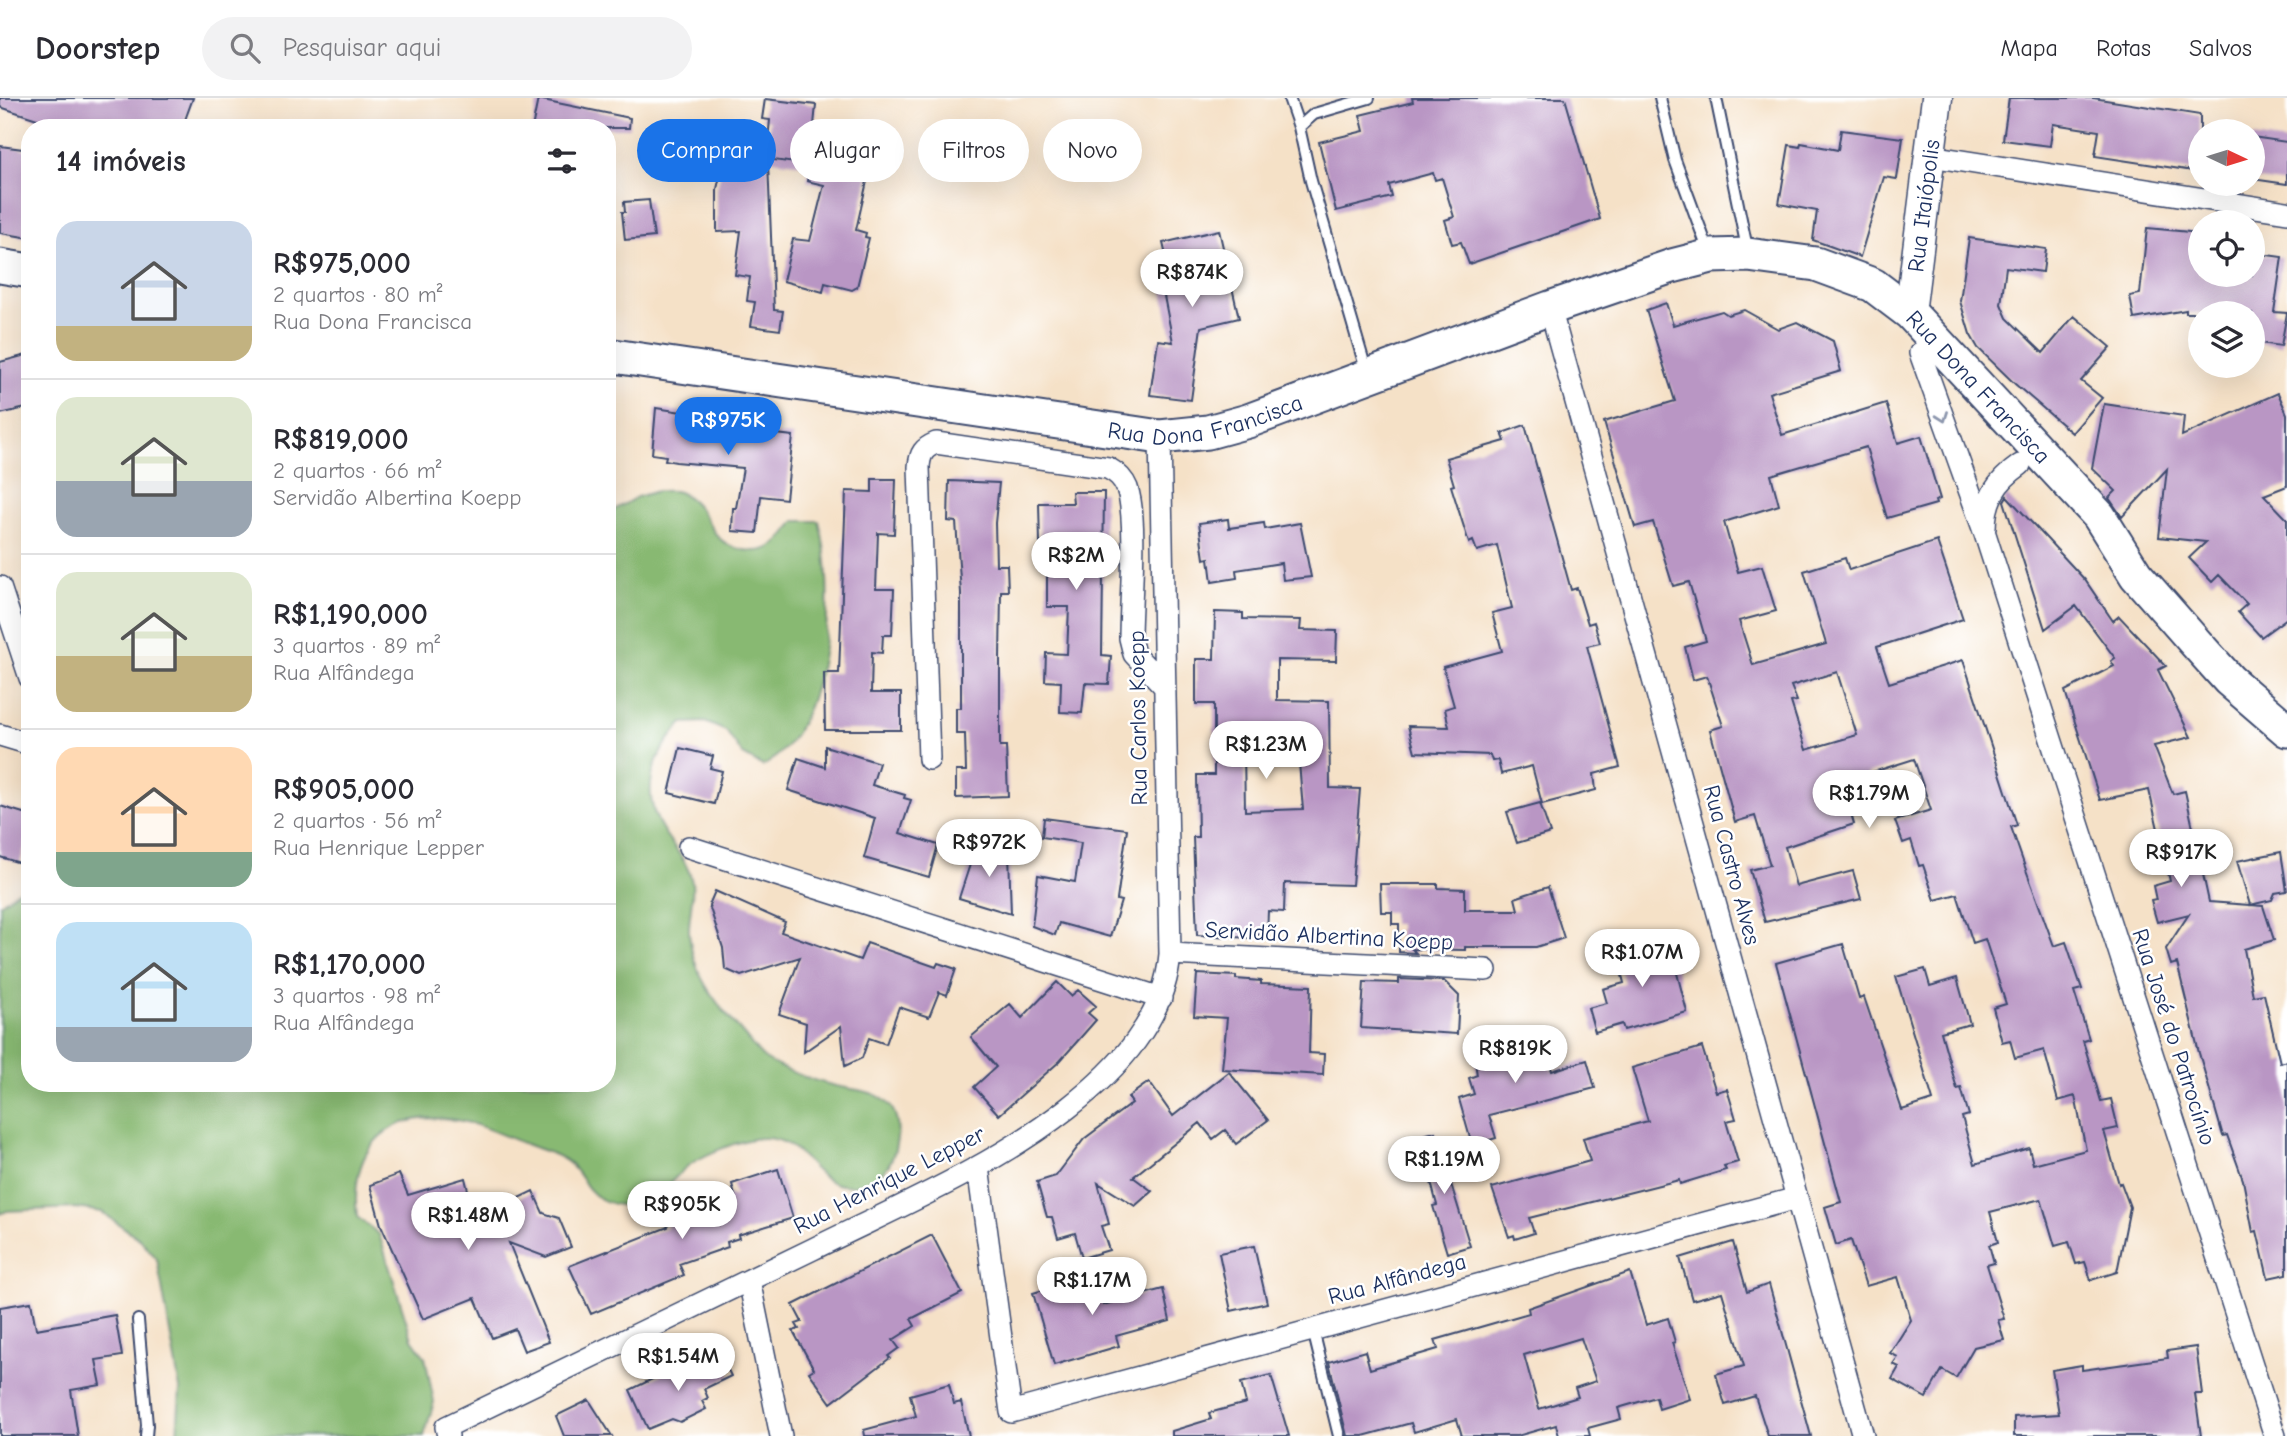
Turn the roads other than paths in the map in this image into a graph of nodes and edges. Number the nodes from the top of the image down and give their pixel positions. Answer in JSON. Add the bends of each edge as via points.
{"nodes":[{"id":1,"x":1289,"y":98,"type":"edge"},
{"id":2,"x":1369,"y":98,"type":"edge"},
{"id":3,"x":1660,"y":98,"type":"edge"},
{"id":4,"x":1716,"y":98,"type":"edge"},
{"id":5,"x":1937,"y":98,"type":"edge"},
{"id":6,"x":1299,"y":127,"type":"junction"},
{"id":7,"x":1930,"y":156,"type":"junction"},
{"id":8,"x":2287,"y":212,"type":"edge"},
{"id":9,"x":1711,"y":256,"type":"junction"},
{"id":10,"x":1764,"y":256,"type":"junction"},
{"id":11,"x":0,"y":267,"type":"edge"},
{"id":12,"x":21,"y":270,"type":"edge"},
{"id":13,"x":1550,"y":308,"type":"junction"},
{"id":14,"x":1910,"y":313,"type":"junction"},
{"id":15,"x":1920,"y":353,"type":"junction"},
{"id":16,"x":616,"y":356,"type":"edge"},
{"id":17,"x":1367,"y":375,"type":"junction"},
{"id":18,"x":1160,"y":437,"type":"junction"},
{"id":19,"x":2029,"y":458,"type":"junction"},
{"id":20,"x":1985,"y":534,"type":"junction"},
{"id":21,"x":0,"y":587,"type":"edge"},
{"id":22,"x":21,"y":651,"type":"edge"},
{"id":23,"x":1164,"y":687,"type":"junction"},
{"id":24,"x":2287,"y":730,"type":"edge"},
{"id":25,"x":0,"y":735,"type":"edge"},
{"id":26,"x":21,"y":741,"type":"edge"},
{"id":27,"x":929,"y":759,"type":"dead end"},
{"id":28,"x":689,"y":847,"type":"dead end"},
{"id":29,"x":1170,"y":954,"type":"junction"},
{"id":30,"x":1486,"y":971,"type":"dead end"},
{"id":31,"x":1161,"y":998,"type":"junction"},
{"id":32,"x":978,"y":1167,"type":"junction"},
{"id":33,"x":1797,"y":1198,"type":"junction"},
{"id":34,"x":749,"y":1280,"type":"junction"},
{"id":35,"x":138,"y":1320,"type":"dead end"},
{"id":36,"x":1312,"y":1330,"type":"junction"},
{"id":37,"x":447,"y":1432,"type":"edge"},
{"id":38,"x":146,"y":1436,"type":"edge"},
{"id":39,"x":781,"y":1436,"type":"edge"},
{"id":40,"x":1339,"y":1436,"type":"edge"},
{"id":41,"x":1863,"y":1436,"type":"edge"},
{"id":42,"x":2275,"y":1436,"type":"edge"}],
"edges":[{"from":1,"to":6,"type":"lane"},
{"from":2,"to":6,"type":"lane","via":[[1314,114]]},
{"from":3,"to":9,"type":"lane","via":[[1675,160]]},
{"from":4,"to":10,"type":"lane"},
{"from":5,"to":7,"type":"main road","name":"Rua Itaiópolis"},
{"from":6,"to":17,"type":"lane"},
{"from":7,"to":8,"type":"street"},
{"from":7,"to":14,"type":"main road","name":"Rua Itaiópolis"},
{"from":9,"to":10,"type":"main road","name":"Rua Dona Francisca"},
{"from":9,"to":13,"type":"main road","name":"Rua Dona Francisca"},
{"from":10,"to":14,"type":"main road","name":"Rua Dona Francisca","via":[[1816,264],[1873,285]]},
{"from":10,"to":15,"type":"main road","name":"Rua Dona Francisca","via":[[1838,284],[1863,300]]},
{"from":11,"to":12,"type":"main road"},
{"from":13,"to":17,"type":"main road","name":"Rua Dona Francisca"},
{"from":13,"to":33,"type":"street","name":"Rua Castro Alves"},
{"from":14,"to":15,"type":"main road"},
{"from":14,"to":19,"type":"main road","name":"Rua Dona Francisca"},
{"from":15,"to":19,"type":"main road","name":"Rua Dona Francisca"},
{"from":15,"to":20,"type":"street","name":"Rua José do Patrocínio","one_way":true},
{"from":16,"to":18,"type":"main road","name":"Rua Dona Francisca"},
{"from":17,"to":18,"type":"main road","name":"Rua Dona Francisca","via":[[1248,421],[1208,432]]},
{"from":18,"to":23,"type":"street","name":"Rua Carlos Koepp"},
{"from":19,"to":20,"type":"street","name":"Rua José do Patrocínio","via":[[2003,476],[1991,493]]},
{"from":19,"to":24,"type":"main road","name":"Rua Dona Francisca","via":[[2095,544],[2136,575],[2229,680]]},
{"from":20,"to":42,"type":"street","name":"Rua José do Patrocínio"},
{"from":21,"to":22,"type":"street"},
{"from":23,"to":27,"type":"street","via":[[1135,654],[1130,638],[1131,509],[1127,487],[1119,475],[1108,468],[936,443],[926,447],[919,467]]},
{"from":23,"to":29,"type":"street","name":"Rua Carlos Koepp"},
{"from":25,"to":26,"type":"street"},
{"from":28,"to":31,"type":"street"},
{"from":29,"to":30,"type":"street","name":"Servidão Albertina Koepp"},
{"from":29,"to":31,"type":"street","name":"Rua Carlos Koepp"},
{"from":31,"to":32,"type":"street","name":"Rua Henrique Lepper","via":[[1128,1052],[1090,1088],[1028,1137]]},
{"from":32,"to":34,"type":"street","name":"Rua Henrique Lepper"},
{"from":32,"to":36,"type":"street","name":"Rua Alfândega","via":[[1011,1412]]},
{"from":33,"to":36,"type":"street","name":"Rua Alfândega"},
{"from":33,"to":41,"type":"street","name":"Rua Castro Alves"},
{"from":34,"to":37,"type":"street","name":"Rua Henrique Lepper"},
{"from":34,"to":39,"type":"street"},
{"from":35,"to":38,"type":"lane"},
{"from":36,"to":40,"type":"lane"}]}
